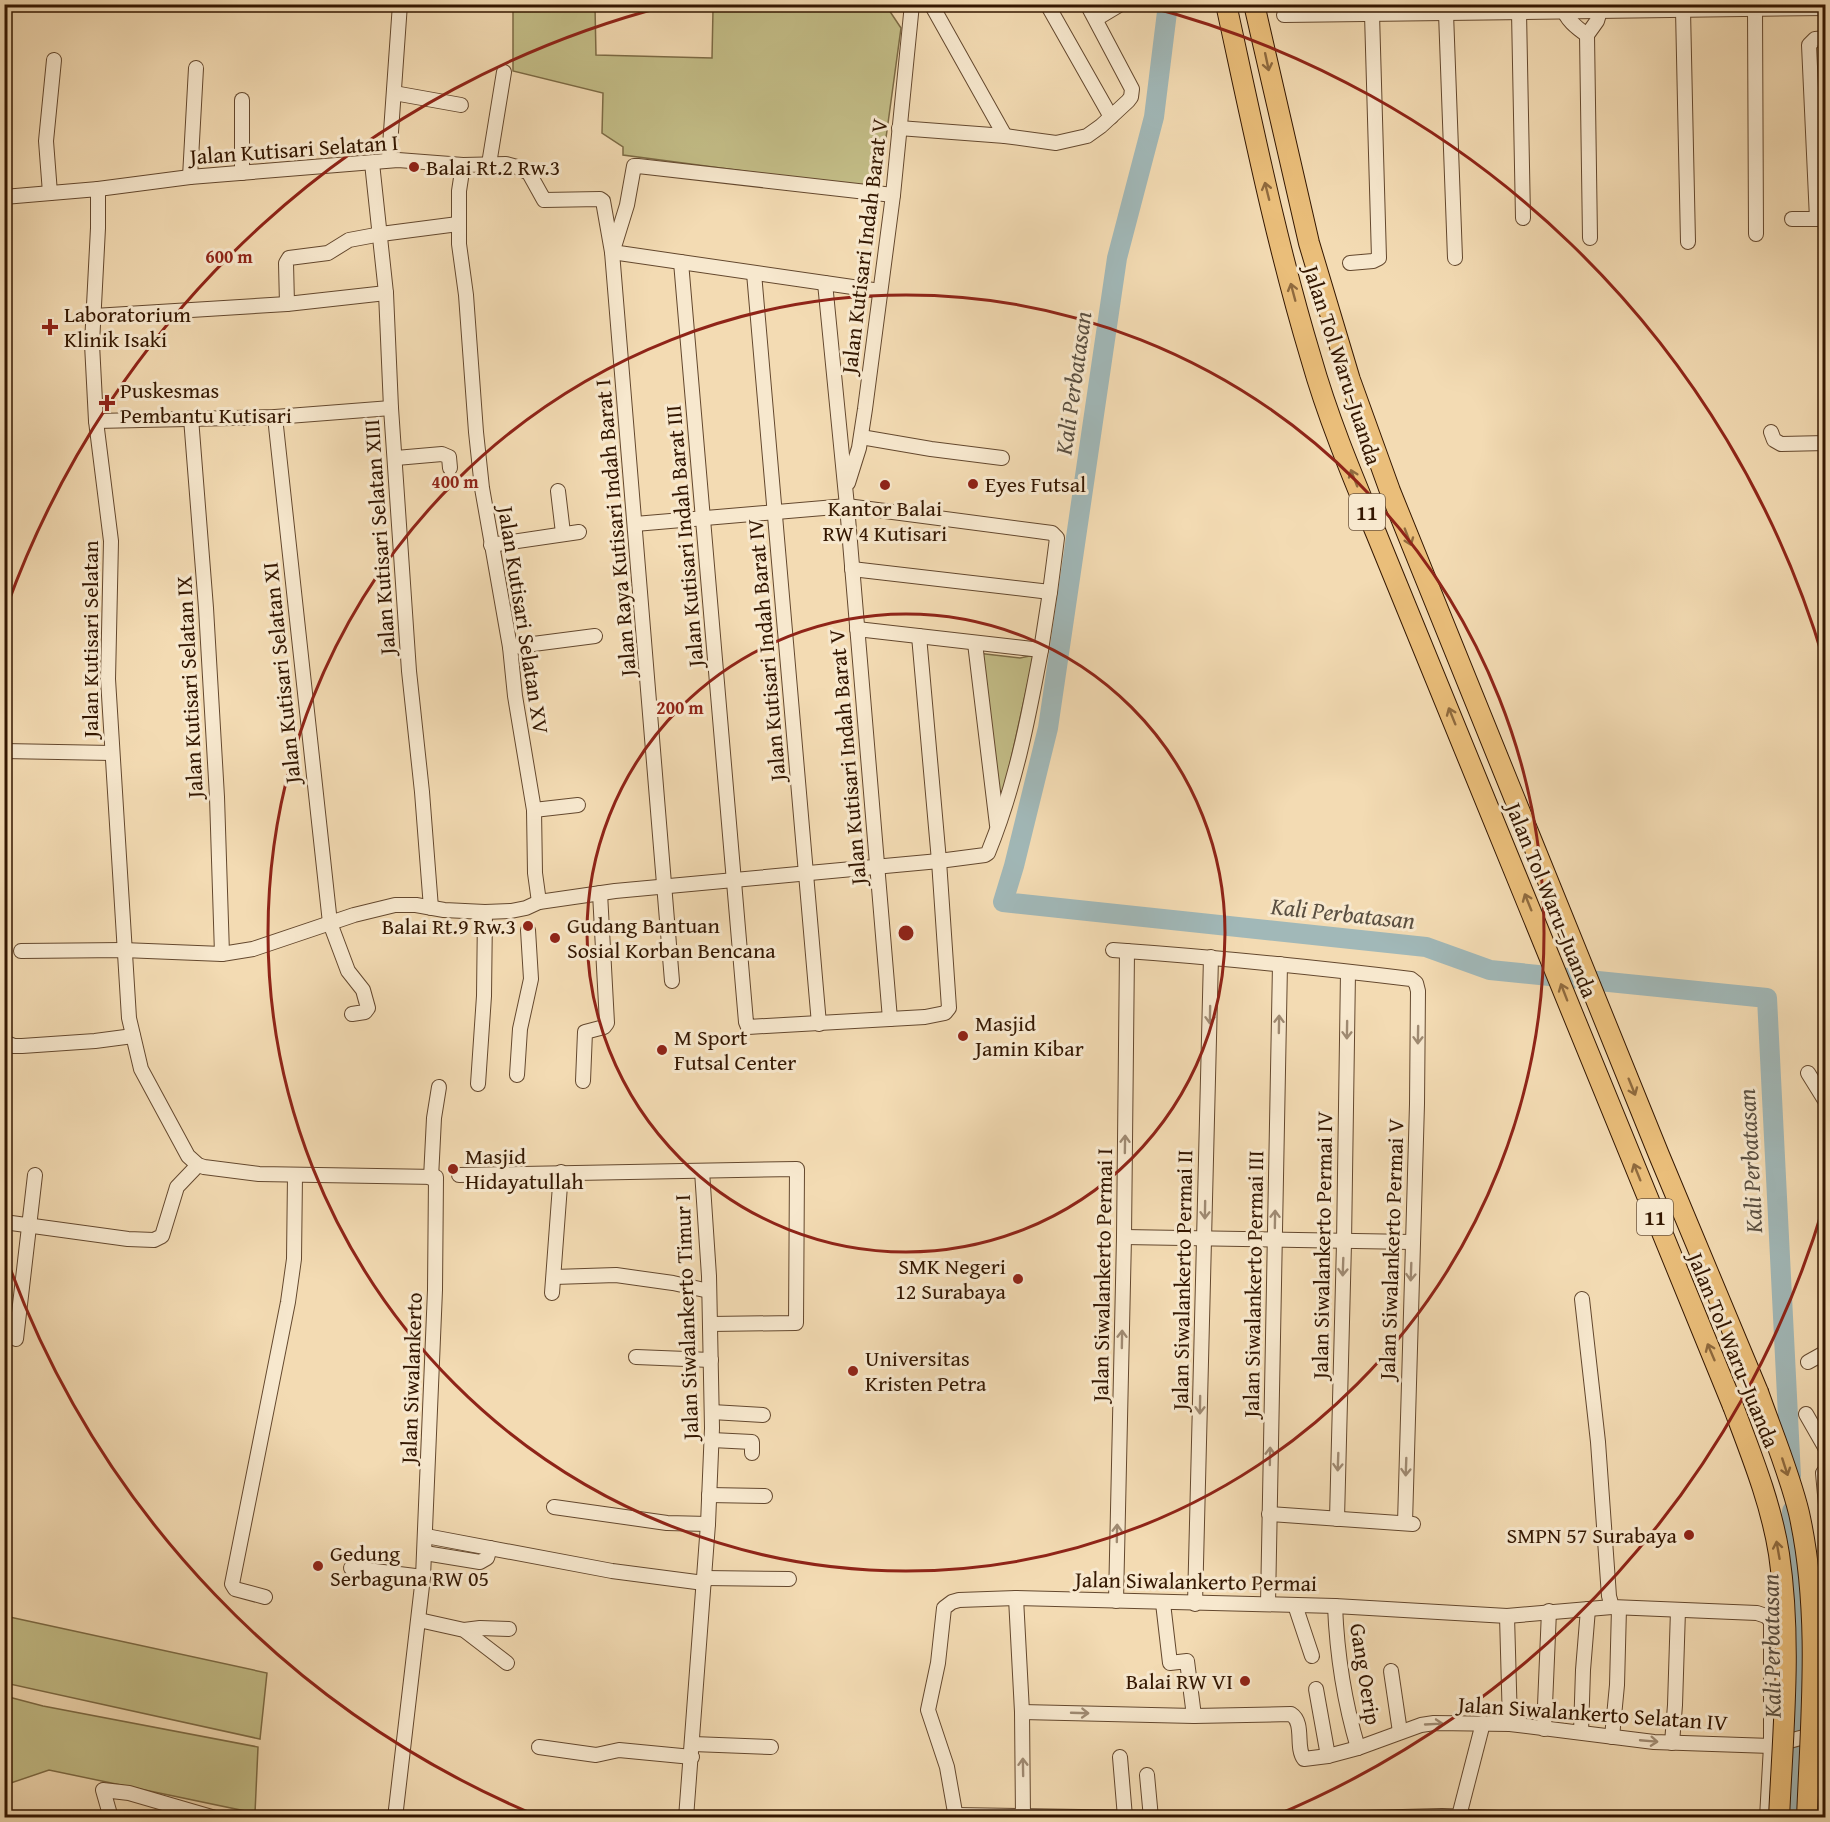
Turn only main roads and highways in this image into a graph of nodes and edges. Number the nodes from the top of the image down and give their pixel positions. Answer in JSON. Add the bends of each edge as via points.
{"nodes":[{"id":1,"x":1226,"y":4,"type":"edge"},
{"id":2,"x":1254,"y":4,"type":"edge"},
{"id":3,"x":1779,"y":1818,"type":"edge"},
{"id":4,"x":1807,"y":1818,"type":"edge"}],
"edges":[{"from":3,"to":1,"type":"highway","name":"Jalan Tol Waru–Juanda","number":"11","one_way":true,"bridge":true,"via":[[1786,1659],[1774,1529],[1733,1406],[1332,421],[1281,248]]},
{"from":2,"to":4,"type":"highway","name":"Jalan Tol Waru–Juanda","number":"11","one_way":true,"bridge":true,"via":[[1309,243],[1350,380],[1390,491],[1785,1466],[1805,1549],[1811,1615]]}]}
